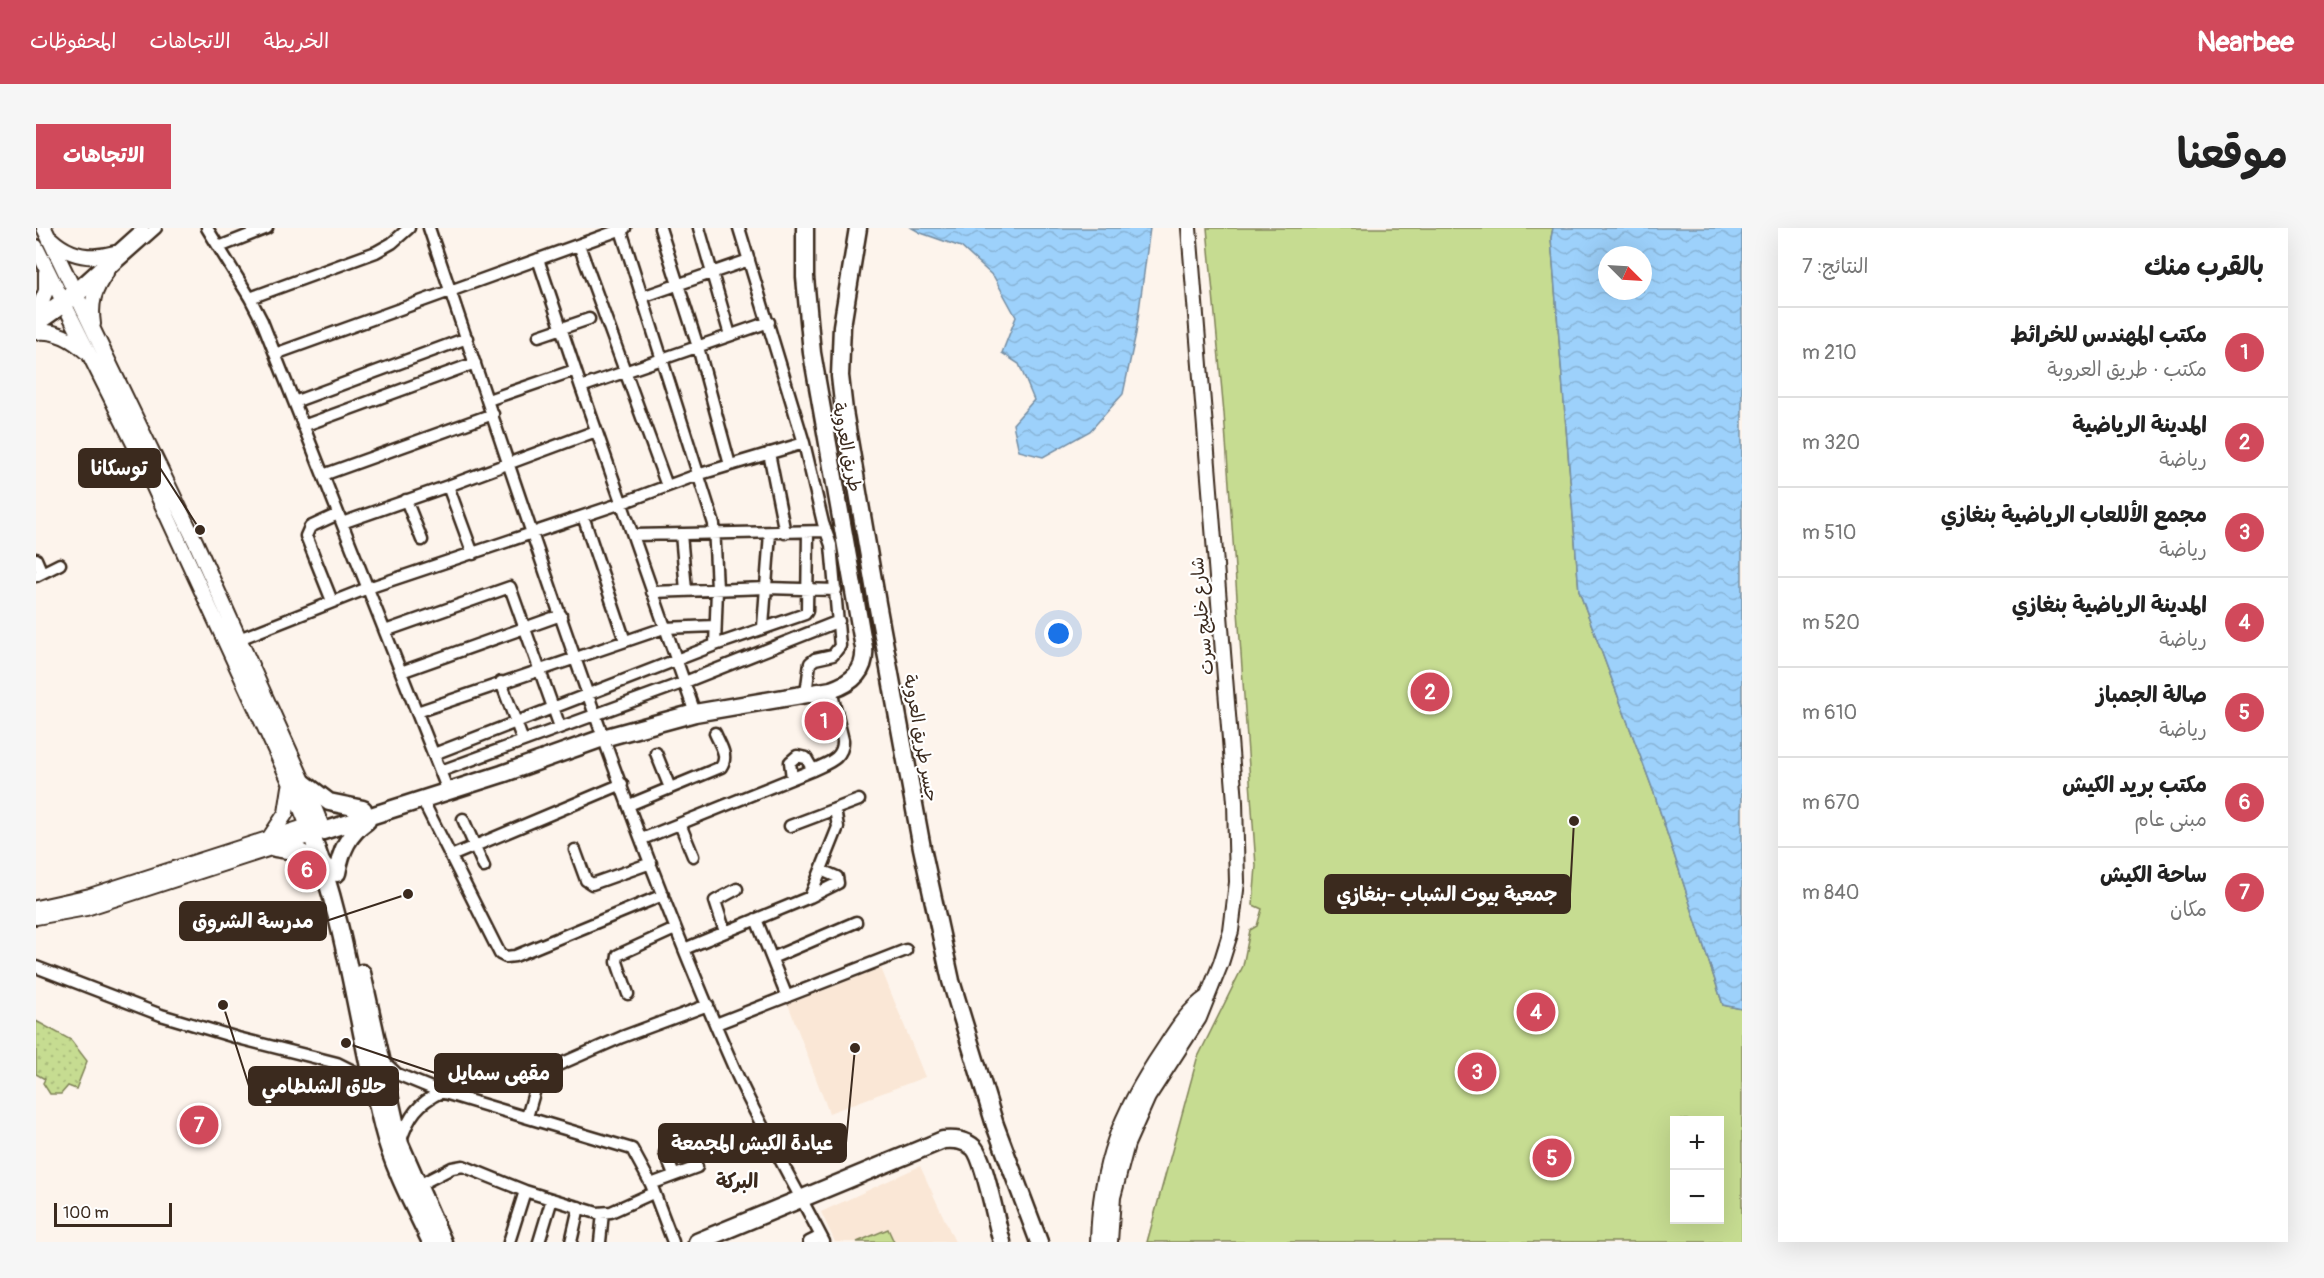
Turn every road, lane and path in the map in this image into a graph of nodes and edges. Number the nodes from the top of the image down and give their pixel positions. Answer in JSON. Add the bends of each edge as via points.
{"nodes":[{"id":1,"x":143,"y":228,"type":"edge"},
{"id":2,"x":156,"y":228,"type":"edge"},
{"id":3,"x":207,"y":228,"type":"edge"},
{"id":4,"x":267,"y":228,"type":"edge"},
{"id":5,"x":409,"y":228,"type":"edge"},
{"id":6,"x":429,"y":228,"type":"edge"},
{"id":7,"x":660,"y":228,"type":"edge"},
{"id":8,"x":699,"y":228,"type":"edge"},
{"id":9,"x":739,"y":228,"type":"edge"},
{"id":10,"x":805,"y":228,"type":"edge"},
{"id":11,"x":858,"y":228,"type":"edge"},
{"id":12,"x":1190,"y":228,"type":"edge"},
{"id":13,"x":623,"y":229,"type":"edge"},
{"id":14,"x":46,"y":232,"type":"edge"},
{"id":15,"x":579,"y":245,"type":"junction"},
{"id":16,"x":36,"y":247,"type":"edge"},
{"id":17,"x":219,"y":247,"type":"junction"},
{"id":18,"x":115,"y":253,"type":"junction"},
{"id":19,"x":538,"y":259,"type":"junction"},
{"id":20,"x":749,"y":260,"type":"junction"},
{"id":21,"x":45,"y":267,"type":"junction"},
{"id":22,"x":106,"y":273,"type":"junction"},
{"id":23,"x":711,"y":273,"type":"junction"},
{"id":24,"x":678,"y":284,"type":"junction"},
{"id":25,"x":450,"y":291,"type":"junction"},
{"id":26,"x":75,"y":294,"type":"junction"},
{"id":27,"x":250,"y":297,"type":"junction"},
{"id":28,"x":642,"y":297,"type":"junction"},
{"id":29,"x":63,"y":303,"type":"junction"},
{"id":30,"x":36,"y":315,"type":"edge"},
{"id":31,"x":590,"y":319,"type":"dead end"},
{"id":32,"x":768,"y":322,"type":"junction"},
{"id":33,"x":562,"y":328,"type":"junction"},
{"id":34,"x":36,"y":329,"type":"edge"},
{"id":35,"x":93,"y":332,"type":"junction"},
{"id":36,"x":538,"y":336,"type":"dead end"},
{"id":37,"x":730,"y":336,"type":"junction"},
{"id":38,"x":467,"y":338,"type":"junction"},
{"id":39,"x":698,"y":346,"type":"junction"},
{"id":40,"x":274,"y":354,"type":"junction"},
{"id":41,"x":661,"y":359,"type":"junction"},
{"id":42,"x":92,"y":360,"type":"junction"},
{"id":43,"x":475,"y":363,"type":"junction"},
{"id":44,"x":575,"y":370,"type":"junction"},
{"id":45,"x":626,"y":372,"type":"junction"},
{"id":46,"x":581,"y":387,"type":"junction"},
{"id":47,"x":488,"y":400,"type":"junction"},
{"id":48,"x":294,"y":402,"type":"junction"},
{"id":49,"x":493,"y":414,"type":"junction"},
{"id":50,"x":303,"y":426,"type":"junction"},
{"id":51,"x":596,"y":431,"type":"junction"},
{"id":52,"x":804,"y":443,"type":"junction"},
{"id":53,"x":769,"y":453,"type":"junction"},
{"id":54,"x":509,"y":463,"type":"junction"},
{"id":55,"x":730,"y":465,"type":"junction"},
{"id":56,"x":322,"y":474,"type":"junction"},
{"id":57,"x":697,"y":475,"type":"junction"},
{"id":58,"x":448,"y":486,"type":"junction"},
{"id":59,"x":667,"y":486,"type":"junction"},
{"id":60,"x":406,"y":500,"type":"junction"},
{"id":61,"x":622,"y":503,"type":"junction"},
{"id":62,"x":583,"y":516,"type":"junction"},
{"id":63,"x":340,"y":518,"type":"junction"},
{"id":64,"x":826,"y":531,"type":"junction"},
{"id":65,"x":808,"y":532,"type":"junction"},
{"id":66,"x":533,"y":533,"type":"junction"},
{"id":67,"x":770,"y":533,"type":"junction"},
{"id":68,"x":785,"y":533,"type":"junction"},
{"id":69,"x":681,"y":534,"type":"junction"},
{"id":70,"x":634,"y":535,"type":"junction"},
{"id":71,"x":716,"y":535,"type":"junction"},
{"id":72,"x":422,"y":540,"type":"dead end"},
{"id":73,"x":473,"y":554,"type":"junction"},
{"id":74,"x":36,"y":559,"type":"edge"},
{"id":75,"x":60,"y":564,"type":"dead end"},
{"id":76,"x":39,"y":575,"type":"edge"},
{"id":77,"x":368,"y":588,"type":"junction"},
{"id":78,"x":766,"y":588,"type":"junction"},
{"id":79,"x":717,"y":589,"type":"junction"},
{"id":80,"x":686,"y":590,"type":"junction"},
{"id":81,"x":808,"y":590,"type":"junction"},
{"id":82,"x":836,"y":590,"type":"junction"},
{"id":83,"x":652,"y":591,"type":"junction"},
{"id":84,"x":332,"y":601,"type":"junction"},
{"id":85,"x":561,"y":615,"type":"junction"},
{"id":86,"x":839,"y":621,"type":"junction"},
{"id":87,"x":715,"y":626,"type":"junction"},
{"id":88,"x":764,"y":627,"type":"junction"},
{"id":89,"x":525,"y":628,"type":"junction"},
{"id":90,"x":664,"y":628,"type":"junction"},
{"id":91,"x":385,"y":631,"type":"junction"},
{"id":92,"x":239,"y":639,"type":"junction"},
{"id":93,"x":625,"y":641,"type":"junction"},
{"id":94,"x":715,"y":645,"type":"junction"},
{"id":95,"x":576,"y":658,"type":"junction"},
{"id":96,"x":677,"y":661,"type":"junction"},
{"id":97,"x":538,"y":669,"type":"junction"},
{"id":98,"x":401,"y":672,"type":"junction"},
{"id":99,"x":501,"y":682,"type":"junction"},
{"id":100,"x":685,"y":682,"type":"junction"},
{"id":101,"x":831,"y":690,"type":"junction"},
{"id":102,"x":588,"y":694,"type":"junction"},
{"id":103,"x":806,"y":694,"type":"junction"},
{"id":104,"x":553,"y":710,"type":"junction"},
{"id":105,"x":417,"y":712,"type":"junction"},
{"id":106,"x":695,"y":713,"type":"junction"},
{"id":107,"x":595,"y":714,"type":"junction"},
{"id":108,"x":516,"y":723,"type":"junction"},
{"id":109,"x":560,"y":727,"type":"junction"},
{"id":110,"x":715,"y":733,"type":"dead end"},
{"id":111,"x":603,"y":738,"type":"junction"},
{"id":112,"x":523,"y":741,"type":"junction"},
{"id":113,"x":656,"y":753,"type":"dead end"},
{"id":114,"x":434,"y":754,"type":"junction"},
{"id":115,"x":813,"y":770,"type":"junction"},
{"id":116,"x":792,"y":778,"type":"junction"},
{"id":117,"x":297,"y":782,"type":"junction"},
{"id":118,"x":445,"y":782,"type":"junction"},
{"id":119,"x":622,"y":784,"type":"junction"},
{"id":120,"x":670,"y":788,"type":"junction"},
{"id":121,"x":422,"y":799,"type":"junction"},
{"id":122,"x":859,"y":800,"type":"dead end"},
{"id":123,"x":629,"y":805,"type":"junction"},
{"id":124,"x":835,"y":809,"type":"junction"},
{"id":125,"x":368,"y":813,"type":"junction"},
{"id":126,"x":463,"y":819,"type":"dead end"},
{"id":127,"x":680,"y":824,"type":"junction"},
{"id":128,"x":790,"y":826,"type":"dead end"},
{"id":129,"x":315,"y":829,"type":"junction"},
{"id":130,"x":642,"y":839,"type":"junction"},
{"id":131,"x":272,"y":843,"type":"junction"},
{"id":132,"x":475,"y":846,"type":"junction"},
{"id":133,"x":575,"y":850,"type":"dead end"},
{"id":134,"x":451,"y":856,"type":"junction"},
{"id":135,"x":693,"y":856,"type":"dead end"},
{"id":136,"x":651,"y":863,"type":"junction"},
{"id":137,"x":484,"y":867,"type":"dead end"},
{"id":138,"x":330,"y":869,"type":"junction"},
{"id":139,"x":821,"y":870,"type":"junction"},
{"id":140,"x":737,"y":889,"type":"dead end"},
{"id":141,"x":663,"y":895,"type":"junction"},
{"id":142,"x":810,"y":897,"type":"junction"},
{"id":143,"x":36,"y":908,"type":"edge"},
{"id":144,"x":36,"y":917,"type":"edge"},
{"id":145,"x":756,"y":919,"type":"junction"},
{"id":146,"x":856,"y":922,"type":"dead end"},
{"id":147,"x":675,"y":929,"type":"junction"},
{"id":148,"x":725,"y":932,"type":"junction"},
{"id":149,"x":684,"y":949,"type":"junction"},
{"id":150,"x":906,"y":950,"type":"dead end"},
{"id":151,"x":772,"y":958,"type":"junction"},
{"id":152,"x":36,"y":967,"type":"edge"},
{"id":153,"x":628,"y":994,"type":"dead end"},
{"id":154,"x":787,"y":997,"type":"junction"},
{"id":155,"x":1207,"y":997,"type":"junction"},
{"id":156,"x":708,"y":1005,"type":"junction"},
{"id":157,"x":716,"y":1024,"type":"junction"},
{"id":158,"x":381,"y":1059,"type":"junction"},
{"id":159,"x":373,"y":1081,"type":"junction"},
{"id":160,"x":441,"y":1092,"type":"junction"},
{"id":161,"x":527,"y":1117,"type":"junction"},
{"id":162,"x":688,"y":1143,"type":"dead end"},
{"id":163,"x":400,"y":1144,"type":"junction"},
{"id":164,"x":665,"y":1153,"type":"dead end"},
{"id":165,"x":674,"y":1175,"type":"junction"},
{"id":166,"x":417,"y":1186,"type":"junction"},
{"id":167,"x":652,"y":1189,"type":"junction"},
{"id":168,"x":525,"y":1191,"type":"junction"},
{"id":169,"x":552,"y":1199,"type":"junction"},
{"id":170,"x":802,"y":1199,"type":"junction"},
{"id":171,"x":579,"y":1207,"type":"junction"},
{"id":172,"x":603,"y":1213,"type":"junction"},
{"id":173,"x":822,"y":1239,"type":"edge"},
{"id":174,"x":431,"y":1242,"type":"edge"},
{"id":175,"x":443,"y":1242,"type":"edge"},
{"id":176,"x":509,"y":1242,"type":"edge"},
{"id":177,"x":539,"y":1242,"type":"edge"},
{"id":178,"x":571,"y":1242,"type":"edge"},
{"id":179,"x":600,"y":1242,"type":"edge"},
{"id":180,"x":673,"y":1242,"type":"edge"},
{"id":181,"x":697,"y":1242,"type":"edge"},
{"id":182,"x":809,"y":1242,"type":"edge"},
{"id":183,"x":1002,"y":1242,"type":"edge"},
{"id":184,"x":1039,"y":1242,"type":"edge"},
{"id":185,"x":1098,"y":1242,"type":"edge"},
{"id":186,"x":1110,"y":1242,"type":"edge"}],
"edges":[{"from":1,"to":18,"type":"street"},
{"from":2,"to":22,"type":"street"},
{"from":3,"to":17,"type":"street"},
{"from":4,"to":17,"type":"street"},
{"from":5,"to":27,"type":"street","via":[[376,252]]},
{"from":6,"to":25,"type":"street"},
{"from":7,"to":24,"type":"street"},
{"from":8,"to":23,"type":"street"},
{"from":9,"to":20,"type":"street"},
{"from":10,"to":101,"type":"highway","name":"طريق العروبة","via":[[812,353],[865,656],[861,671],[848,683]]},
{"from":11,"to":184,"type":"highway","name":"جسر طريق العروبة","via":[[842,326],[840,376],[875,591],[922,848],[951,981],[991,1114]]},
{"from":12,"to":155,"type":"main road","name":"شارع خليج سرت","via":[[1238,854],[1231,931]]},
{"from":13,"to":15,"type":"street"},
{"from":13,"to":28,"type":"street"},
{"from":14,"to":18,"type":"main road","via":[[74,254],[95,257]]},
{"from":14,"to":26,"type":"main road"},
{"from":15,"to":19,"type":"street"},
{"from":15,"to":45,"type":"street"},
{"from":16,"to":21,"type":"main road"},
{"from":17,"to":27,"type":"street"},
{"from":18,"to":26,"type":"street"},
{"from":19,"to":25,"type":"street"},
{"from":19,"to":33,"type":"street"},
{"from":20,"to":23,"type":"street"},
{"from":20,"to":32,"type":"street"},
{"from":21,"to":29,"type":"main road"},
{"from":21,"to":30,"type":"main road","via":[[46,291]]},
{"from":22,"to":26,"type":"street"},
{"from":22,"to":35,"type":"main road","via":[[92,301]]},
{"from":23,"to":24,"type":"street"},
{"from":23,"to":37,"type":"street"},
{"from":24,"to":28,"type":"street"},
{"from":24,"to":39,"type":"street"},
{"from":25,"to":38,"type":"street"},
{"from":25,"to":40,"type":"street"},
{"from":26,"to":29,"type":"street"},
{"from":26,"to":35,"type":"main road"},
{"from":27,"to":40,"type":"street"},
{"from":28,"to":41,"type":"street"},
{"from":29,"to":30,"type":"street"},
{"from":29,"to":34,"type":"street"},
{"from":29,"to":42,"type":"main road"},
{"from":31,"to":33,"type":"street"},
{"from":32,"to":37,"type":"street"},
{"from":32,"to":52,"type":"street"},
{"from":33,"to":36,"type":"street"},
{"from":33,"to":44,"type":"street"},
{"from":34,"to":42,"type":"main road","via":[[65,337]]},
{"from":35,"to":92,"type":"main road"},
{"from":37,"to":39,"type":"street"},
{"from":38,"to":43,"type":"street"},
{"from":38,"to":48,"type":"street"},
{"from":39,"to":41,"type":"street"},
{"from":39,"to":55,"type":"street"},
{"from":40,"to":48,"type":"street"},
{"from":41,"to":45,"type":"street"},
{"from":41,"to":57,"type":"street"},
{"from":42,"to":117,"type":"main road"},
{"from":43,"to":47,"type":"street"},
{"from":43,"to":50,"type":"street"},
{"from":44,"to":46,"type":"street"},
{"from":44,"to":47,"type":"street"},
{"from":45,"to":46,"type":"street"},
{"from":45,"to":59,"type":"street"},
{"from":46,"to":51,"type":"street"},
{"from":47,"to":49,"type":"street"},
{"from":48,"to":50,"type":"street"},
{"from":49,"to":54,"type":"street"},
{"from":49,"to":56,"type":"street"},
{"from":50,"to":56,"type":"street"},
{"from":51,"to":54,"type":"street"},
{"from":51,"to":61,"type":"street"},
{"from":52,"to":53,"type":"street"},
{"from":52,"to":64,"type":"street"},
{"from":53,"to":55,"type":"street"},
{"from":53,"to":68,"type":"street"},
{"from":54,"to":58,"type":"street"},
{"from":54,"to":66,"type":"street"},
{"from":55,"to":57,"type":"street"},
{"from":56,"to":63,"type":"street"},
{"from":57,"to":59,"type":"street"},
{"from":57,"to":71,"type":"street"},
{"from":58,"to":60,"type":"street"},
{"from":58,"to":73,"type":"street"},
{"from":59,"to":61,"type":"street"},
{"from":60,"to":63,"type":"street"},
{"from":60,"to":72,"type":"street"},
{"from":61,"to":62,"type":"street"},
{"from":61,"to":70,"type":"street"},
{"from":62,"to":66,"type":"street"},
{"from":62,"to":93,"type":"street"},
{"from":63,"to":77,"type":"street"},
{"from":63,"to":84,"type":"street","via":[[310,527],[306,536]]},
{"from":64,"to":65,"type":"street"},
{"from":64,"to":82,"type":"street"},
{"from":65,"to":68,"type":"street"},
{"from":65,"to":81,"type":"street"},
{"from":66,"to":73,"type":"street"},
{"from":66,"to":85,"type":"street"},
{"from":67,"to":68,"type":"street"},
{"from":67,"to":71,"type":"street"},
{"from":67,"to":78,"type":"street"},
{"from":69,"to":70,"type":"street"},
{"from":69,"to":71,"type":"street"},
{"from":69,"to":80,"type":"street"},
{"from":70,"to":83,"type":"street"},
{"from":71,"to":79,"type":"street"},
{"from":73,"to":77,"type":"street"},
{"from":74,"to":76,"type":"street"},
{"from":75,"to":76,"type":"street"},
{"from":77,"to":84,"type":"street"},
{"from":77,"to":91,"type":"street"},
{"from":78,"to":79,"type":"street"},
{"from":78,"to":81,"type":"street"},
{"from":78,"to":88,"type":"street"},
{"from":79,"to":80,"type":"street"},
{"from":79,"to":87,"type":"street"},
{"from":80,"to":83,"type":"street"},
{"from":81,"to":82,"type":"street"},
{"from":81,"to":88,"type":"street","via":[[806,613]]},
{"from":82,"to":86,"type":"street"},
{"from":83,"to":90,"type":"street"},
{"from":84,"to":92,"type":"street"},
{"from":85,"to":89,"type":"street"},
{"from":85,"to":95,"type":"street"},
{"from":86,"to":100,"type":"street"},
{"from":86,"to":103,"type":"street","via":[[839,650],[810,663]]},
{"from":87,"to":90,"type":"street"},
{"from":87,"to":94,"type":"street"},
{"from":88,"to":94,"type":"street"},
{"from":89,"to":91,"type":"street","via":[[510,587]]},
{"from":89,"to":97,"type":"street"},
{"from":89,"to":98,"type":"street"},
{"from":90,"to":93,"type":"street"},
{"from":90,"to":96,"type":"street"},
{"from":91,"to":98,"type":"street"},
{"from":92,"to":117,"type":"main road"},
{"from":93,"to":95,"type":"street"},
{"from":94,"to":96,"type":"street"},
{"from":95,"to":97,"type":"street"},
{"from":95,"to":102,"type":"street"},
{"from":96,"to":100,"type":"street"},
{"from":96,"to":102,"type":"street"},
{"from":97,"to":99,"type":"street"},
{"from":97,"to":104,"type":"street"},
{"from":98,"to":105,"type":"street"},
{"from":99,"to":105,"type":"street"},
{"from":99,"to":108,"type":"street"},
{"from":100,"to":106,"type":"street"},
{"from":100,"to":107,"type":"street"},
{"from":101,"to":103,"type":"highway"},
{"from":101,"to":115,"type":"street","via":[[843,748],[834,760]]},
{"from":102,"to":104,"type":"street"},
{"from":102,"to":107,"type":"street"},
{"from":103,"to":106,"type":"highway"},
{"from":104,"to":108,"type":"street"},
{"from":104,"to":109,"type":"street"},
{"from":105,"to":114,"type":"street"},
{"from":106,"to":111,"type":"highway"},
{"from":107,"to":109,"type":"street"},
{"from":107,"to":111,"type":"street"},
{"from":108,"to":112,"type":"street"},
{"from":108,"to":114,"type":"street"},
{"from":109,"to":112,"type":"street"},
{"from":110,"to":120,"type":"street","via":[[725,754],[724,764]]},
{"from":111,"to":118,"type":"highway","via":[[522,766]]},
{"from":111,"to":119,"type":"street"},
{"from":112,"to":118,"type":"street"},
{"from":113,"to":120,"type":"street"},
{"from":114,"to":118,"type":"street"},
{"from":115,"to":116,"type":"street"},
{"from":115,"to":116,"type":"street","via":[[806,758],[797,756],[790,762]]},
{"from":116,"to":127,"type":"street"},
{"from":117,"to":125,"type":"highway","via":[[329,802]]},
{"from":117,"to":129,"type":"main road"},
{"from":117,"to":131,"type":"main road"},
{"from":118,"to":121,"type":"highway"},
{"from":118,"to":125,"type":"highway"},
{"from":119,"to":123,"type":"street"},
{"from":119,"to":132,"type":"street"},
{"from":120,"to":123,"type":"street"},
{"from":121,"to":125,"type":"highway"},
{"from":121,"to":134,"type":"street"},
{"from":122,"to":124,"type":"street"},
{"from":123,"to":130,"type":"street"},
{"from":124,"to":128,"type":"street"},
{"from":124,"to":139,"type":"street","via":[[838,826]]},
{"from":125,"to":129,"type":"highway"},
{"from":125,"to":138,"type":"highway"},
{"from":126,"to":132,"type":"street"},
{"from":127,"to":130,"type":"street"},
{"from":127,"to":135,"type":"street"},
{"from":129,"to":131,"type":"main road"},
{"from":129,"to":138,"type":"highway"},
{"from":130,"to":136,"type":"street"},
{"from":131,"to":138,"type":"highway","via":[[300,852]]},
{"from":131,"to":143,"type":"main road"},
{"from":131,"to":144,"type":"main road","via":[[86,908]]},
{"from":132,"to":134,"type":"street"},
{"from":132,"to":137,"type":"street"},
{"from":133,"to":136,"type":"street","via":[[586,880],[592,884]]},
{"from":134,"to":141,"type":"street","via":[[500,954],[506,957]]},
{"from":136,"to":141,"type":"street"},
{"from":138,"to":158,"type":"highway"},
{"from":138,"to":159,"type":"highway"},
{"from":139,"to":142,"type":"street"},
{"from":139,"to":142,"type":"street","via":[[837,877],[838,883]]},
{"from":140,"to":148,"type":"street","via":[[715,901]]},
{"from":141,"to":147,"type":"street"},
{"from":142,"to":145,"type":"street"},
{"from":145,"to":148,"type":"street"},
{"from":145,"to":151,"type":"street"},
{"from":146,"to":151,"type":"street"},
{"from":147,"to":149,"type":"street"},
{"from":147,"to":153,"type":"street","via":[[618,955],[616,962]]},
{"from":148,"to":149,"type":"street"},
{"from":149,"to":156,"type":"street"},
{"from":150,"to":154,"type":"street"},
{"from":151,"to":154,"type":"street"},
{"from":152,"to":159,"type":"street","via":[[161,1015],[337,1063]]},
{"from":154,"to":157,"type":"street"},
{"from":155,"to":185,"type":"main road","name":"شارع خليج سرت","via":[[1185,1017],[1120,1123],[1105,1176]]},
{"from":155,"to":186,"type":"main road","name":"شارع خليج سرت","via":[[1196,1025],[1148,1097],[1126,1144],[1113,1197]]},
{"from":156,"to":157,"type":"street"},
{"from":156,"to":161,"type":"street","via":[[547,1070],[538,1079]]},
{"from":157,"to":170,"type":"street","via":[[740,1080]]},
{"from":158,"to":160,"type":"street","via":[[397,1074]]},
{"from":158,"to":163,"type":"highway"},
{"from":159,"to":174,"type":"highway","via":[[392,1155]]},
{"from":160,"to":161,"type":"street"},
{"from":160,"to":163,"type":"street","via":[[415,1109]]},
{"from":161,"to":167,"type":"street","via":[[626,1145],[635,1152]]},
{"from":162,"to":165,"type":"street","via":[[697,1167]]},
{"from":163,"to":166,"type":"highway"},
{"from":164,"to":165,"type":"street"},
{"from":165,"to":167,"type":"street"},
{"from":166,"to":168,"type":"street","via":[[463,1166]]},
{"from":166,"to":175,"type":"highway"},
{"from":167,"to":172,"type":"street"},
{"from":167,"to":180,"type":"street"},
{"from":168,"to":169,"type":"street"},
{"from":168,"to":176,"type":"street"},
{"from":169,"to":171,"type":"street"},
{"from":169,"to":177,"type":"street"},
{"from":170,"to":173,"type":"street"},
{"from":170,"to":181,"type":"highway"},
{"from":170,"to":183,"type":"highway","via":[[952,1139],[968,1143],[979,1156]]},
{"from":171,"to":172,"type":"street"},
{"from":171,"to":178,"type":"street"},
{"from":172,"to":179,"type":"street"},
{"from":173,"to":182,"type":"street"}]}
